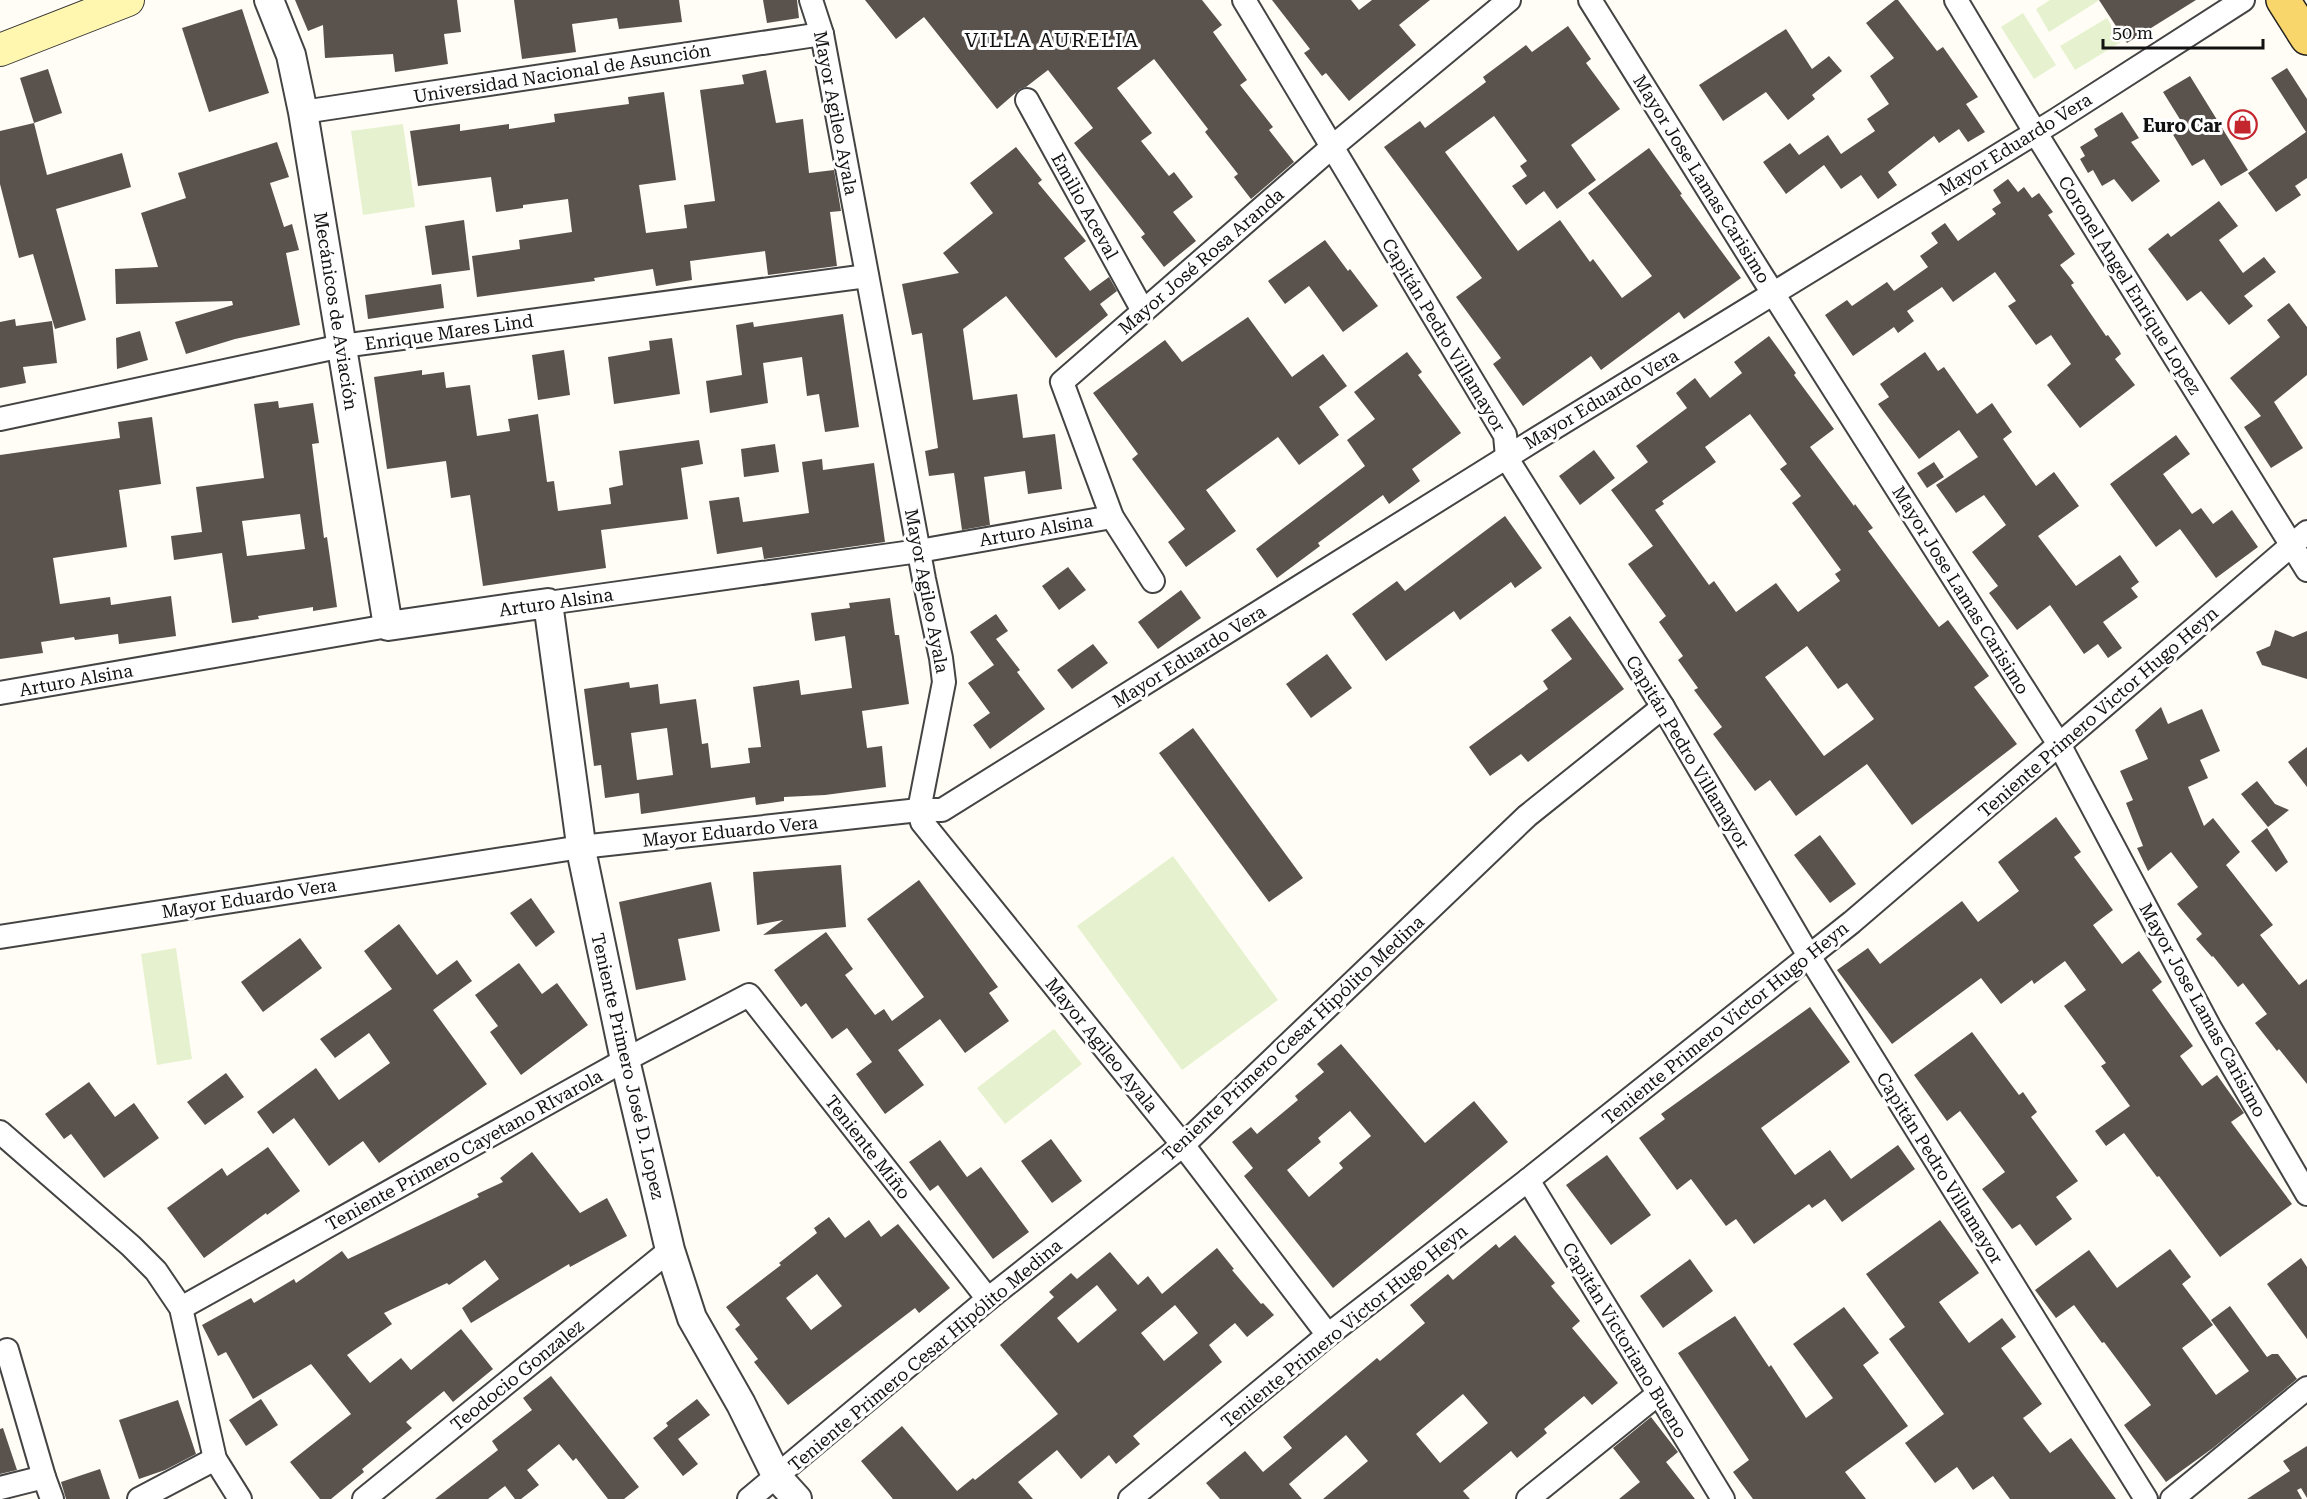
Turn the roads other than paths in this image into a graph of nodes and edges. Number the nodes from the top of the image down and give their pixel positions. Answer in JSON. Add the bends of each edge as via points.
{"nodes":[{"id":1,"x":128,"y":0,"type":"edge"},
{"id":2,"x":269,"y":0,"type":"edge"},
{"id":3,"x":811,"y":0,"type":"edge"},
{"id":4,"x":1244,"y":0,"type":"edge"},
{"id":5,"x":1509,"y":0,"type":"edge"},
{"id":6,"x":1590,"y":0,"type":"edge"},
{"id":7,"x":1956,"y":0,"type":"edge"},
{"id":8,"x":2243,"y":0,"type":"edge"},
{"id":9,"x":2283,"y":0,"type":"edge"},
{"id":10,"x":822,"y":34,"type":"junction"},
{"id":11,"x":2307,"y":38,"type":"edge"},
{"id":12,"x":0,"y":50,"type":"edge"},
{"id":13,"x":1027,"y":100,"type":"dead end"},
{"id":14,"x":303,"y":112,"type":"junction"},
{"id":15,"x":2034,"y":132,"type":"junction"},
{"id":16,"x":1332,"y":147,"type":"junction"},
{"id":17,"x":867,"y":276,"type":"junction"},
{"id":18,"x":1774,"y":294,"type":"junction"},
{"id":19,"x":1143,"y":311,"type":"junction"},
{"id":20,"x":342,"y":346,"type":"junction"},
{"id":21,"x":0,"y":419,"type":"edge"},
{"id":22,"x":1507,"y":457,"type":"junction"},
{"id":23,"x":1112,"y":517,"type":"junction"},
{"id":24,"x":2300,"y":539,"type":"edge"},
{"id":25,"x":919,"y":552,"type":"junction"},
{"id":26,"x":2307,"y":570,"type":"edge"},
{"id":27,"x":1153,"y":581,"type":"dead end"},
{"id":28,"x":548,"y":603,"type":"junction"},
{"id":29,"x":388,"y":626,"type":"junction"},
{"id":30,"x":0,"y":693,"type":"edge"},
{"id":31,"x":1663,"y":707,"type":"junction"},
{"id":32,"x":2060,"y":746,"type":"junction"},
{"id":33,"x":919,"y":810,"type":"junction"},
{"id":34,"x":581,"y":847,"type":"junction"},
{"id":35,"x":0,"y":937,"type":"edge"},
{"id":36,"x":1809,"y":956,"type":"junction"},
{"id":37,"x":749,"y":995,"type":"joint"},
{"id":38,"x":625,"y":1060,"type":"junction"},
{"id":39,"x":0,"y":1132,"type":"edge"},
{"id":40,"x":1183,"y":1145,"type":"junction"},
{"id":41,"x":1528,"y":1180,"type":"junction"},
{"id":42,"x":2307,"y":1194,"type":"edge"},
{"id":43,"x":670,"y":1250,"type":"junction"},
{"id":44,"x":988,"y":1299,"type":"junction"},
{"id":45,"x":181,"y":1308,"type":"junction"},
{"id":46,"x":1328,"y":1335,"type":"junction"},
{"id":47,"x":7,"y":1350,"type":"dead end"},
{"id":48,"x":2307,"y":1388,"type":"edge"},
{"id":49,"x":1658,"y":1394,"type":"junction"},
{"id":50,"x":215,"y":1459,"type":"junction"},
{"id":51,"x":44,"y":1477,"type":"junction"},
{"id":52,"x":777,"y":1477,"type":"junction"},
{"id":53,"x":0,"y":1488,"type":"edge"},
{"id":54,"x":52,"y":1499,"type":"edge"},
{"id":55,"x":139,"y":1499,"type":"edge"},
{"id":56,"x":240,"y":1499,"type":"edge"},
{"id":57,"x":364,"y":1499,"type":"edge"},
{"id":58,"x":749,"y":1499,"type":"edge"},
{"id":59,"x":796,"y":1499,"type":"edge"},
{"id":60,"x":1130,"y":1499,"type":"edge"},
{"id":61,"x":1528,"y":1499,"type":"edge"},
{"id":62,"x":1723,"y":1499,"type":"edge"},
{"id":63,"x":2146,"y":1499,"type":"edge"},
{"id":64,"x":2172,"y":1499,"type":"edge"}],
"edges":[{"from":1,"to":12,"type":"main road"},
{"from":2,"to":14,"type":"street","name":"Mecánicos de Aviación","via":[[291,55]]},
{"from":3,"to":10,"type":"street","name":"Mayor Agileo Ayala"},
{"from":4,"to":16,"type":"street","name":"Capitán Pedro Villamayor"},
{"from":5,"to":16,"type":"street","name":"Mayor José Rosa Aranda"},
{"from":6,"to":18,"type":"street","name":"Mayor Jose Lamas Carisimo"},
{"from":7,"to":15,"type":"street","name":"Coronel Angel Enrique Lopez"},
{"from":8,"to":15,"type":"street","name":"Mayor Eduardo Vera"},
{"from":9,"to":11,"type":"main road"},
{"from":10,"to":14,"type":"street","name":"Universidad Nacional de Asunción"},
{"from":10,"to":17,"type":"street","name":"Mayor Agileo Ayala"},
{"from":13,"to":19,"type":"street","name":"Emilio Aceval"},
{"from":14,"to":20,"type":"street","name":"Mecánicos de Aviación"},
{"from":15,"to":18,"type":"street","name":"Mayor Eduardo Vera"},
{"from":15,"to":24,"type":"street","name":"Coronel Angel Enrique Lopez"},
{"from":16,"to":19,"type":"street","name":"Mayor José Rosa Aranda"},
{"from":16,"to":22,"type":"street","name":"Capitán Pedro Villamayor","via":[[1505,435]]},
{"from":17,"to":20,"type":"street","name":"Enrique Mares Lind"},
{"from":17,"to":25,"type":"street","name":"Mayor Agileo Ayala"},
{"from":18,"to":22,"type":"street","name":"Mayor Eduardo Vera"},
{"from":18,"to":32,"type":"street","name":"Mayor Jose Lamas Carisimo"},
{"from":19,"to":23,"type":"street","name":"Mayor José Rosa Aranda","via":[[1062,382]]},
{"from":20,"to":21,"type":"street","name":"Enrique Mares Lind"},
{"from":20,"to":29,"type":"street","name":"Mecánicos de Aviación"},
{"from":22,"to":31,"type":"street","name":"Capitán Pedro Villamayor"},
{"from":22,"to":33,"type":"street","name":"Mayor Eduardo Vera","via":[[942,810]]},
{"from":23,"to":25,"type":"street","name":"Arturo Alsina"},
{"from":23,"to":27,"type":"street","name":"Mayor José Rosa Aranda"},
{"from":24,"to":26,"type":"street","name":"Coronel Angel Enrique Lopez"},
{"from":24,"to":32,"type":"street","name":"Teniente Primero Victor Hugo Heyn"},
{"from":25,"to":28,"type":"street","name":"Arturo Alsina"},
{"from":25,"to":33,"type":"street","name":"Mayor Agileo Ayala","via":[[944,682]]},
{"from":28,"to":29,"type":"street","name":"Arturo Alsina"},
{"from":28,"to":34,"type":"street","name":"Teniente Primero José D. Lopez"},
{"from":29,"to":30,"type":"street","name":"Arturo Alsina"},
{"from":31,"to":36,"type":"street","name":"Capitán Pedro Villamayor"},
{"from":31,"to":40,"type":"street","name":"Teniente Primero Cesar Hipólito Medina","via":[[1527,816]]},
{"from":32,"to":36,"type":"street","name":"Teniente Primero Victor Hugo Heyn"},
{"from":32,"to":42,"type":"street","name":"Mayor Jose Lamas Carisimo","via":[[2210,1028]]},
{"from":33,"to":34,"type":"street","name":"Mayor Eduardo Vera"},
{"from":33,"to":40,"type":"street","name":"Mayor Agileo Ayala","via":[[922,822]]},
{"from":34,"to":35,"type":"street","name":"Mayor Eduardo Vera"},
{"from":34,"to":38,"type":"street","name":"Teniente Primero José D. Lopez"},
{"from":36,"to":41,"type":"street","name":"Teniente Primero Victor Hugo Heyn"},
{"from":36,"to":63,"type":"street","name":"Capitán Pedro Villamayor"},
{"from":37,"to":38,"type":"street","name":"Teniente Primero Cayetano RIvarola"},
{"from":37,"to":44,"type":"street","name":"Teniente Miño"},
{"from":38,"to":43,"type":"street","name":"Teniente Primero José D. Lopez"},
{"from":38,"to":45,"type":"street","name":"Teniente Primero Cayetano RIvarola"},
{"from":39,"to":45,"type":"street","via":[[131,1246],[156,1271]]},
{"from":40,"to":44,"type":"street","name":"Teniente Primero Cesar Hipólito Medina"},
{"from":40,"to":46,"type":"street","name":"Mayor Agileo Ayala"},
{"from":41,"to":46,"type":"street","name":"Teniente Primero Victor Hugo Heyn"},
{"from":41,"to":49,"type":"street","name":"Capitán Victoriano Bueno"},
{"from":43,"to":52,"type":"street","name":"Teniente Primero José D. Lopez","via":[[692,1318]]},
{"from":43,"to":57,"type":"street","name":"Teodocio Gonzalez"},
{"from":44,"to":52,"type":"street","name":"Teniente Primero Cesar Hipólito Medina"},
{"from":45,"to":50,"type":"street"},
{"from":46,"to":60,"type":"street","name":"Teniente Primero Victor Hugo Heyn"},
{"from":47,"to":51,"type":"street"},
{"from":48,"to":64,"type":"street"},
{"from":49,"to":61,"type":"street"},
{"from":49,"to":62,"type":"street","name":"Capitán Victoriano Bueno"},
{"from":50,"to":55,"type":"street"},
{"from":50,"to":56,"type":"street"},
{"from":51,"to":53,"type":"street"},
{"from":51,"to":54,"type":"street"},
{"from":52,"to":58,"type":"street","name":"Teniente Primero Cesar Hipólito Medina"},
{"from":52,"to":59,"type":"street","name":"Teniente Primero José D. Lopez"}]}
